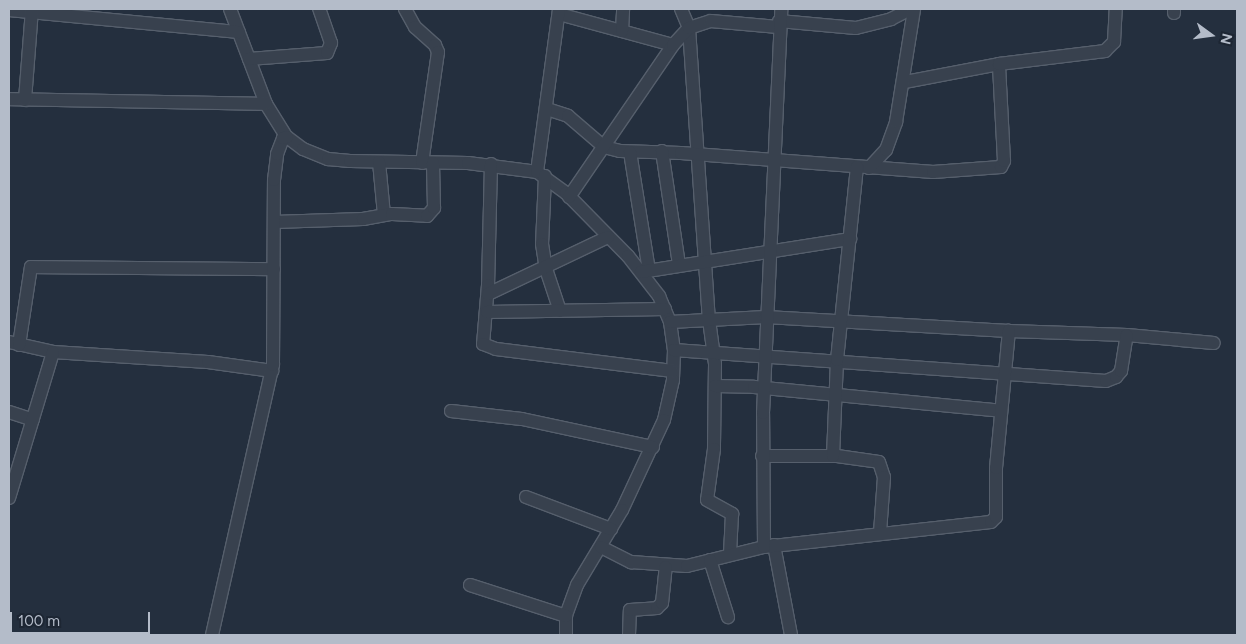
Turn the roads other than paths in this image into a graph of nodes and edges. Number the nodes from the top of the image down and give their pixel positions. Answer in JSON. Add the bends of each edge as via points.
{"nodes":[{"id":1,"x":230,"y":9,"type":"edge"},
{"id":2,"x":319,"y":9,"type":"edge"},
{"id":3,"x":405,"y":9,"type":"edge"},
{"id":4,"x":623,"y":9,"type":"edge"},
{"id":5,"x":681,"y":9,"type":"edge"},
{"id":6,"x":912,"y":9,"type":"edge"},
{"id":7,"x":1116,"y":9,"type":"edge"},
{"id":8,"x":9,"y":10,"type":"edge"},
{"id":9,"x":32,"y":10,"type":"edge"},
{"id":10,"x":559,"y":11,"type":"edge"},
{"id":11,"x":62,"y":12,"type":"edge"},
{"id":12,"x":779,"y":19,"type":"edge"},
{"id":13,"x":689,"y":28,"type":"junction"},
{"id":14,"x":622,"y":31,"type":"junction"},
{"id":15,"x":239,"y":32,"type":"junction"},
{"id":16,"x":673,"y":45,"type":"junction"},
{"id":17,"x":249,"y":59,"type":"junction"},
{"id":18,"x":999,"y":64,"type":"junction"},
{"id":19,"x":905,"y":82,"type":"junction"},
{"id":20,"x":9,"y":99,"type":"edge"},
{"id":21,"x":25,"y":100,"type":"junction"},
{"id":22,"x":266,"y":104,"type":"junction"},
{"id":23,"x":547,"y":109,"type":"junction"},
{"id":24,"x":287,"y":137,"type":"junction"},
{"id":25,"x":604,"y":147,"type":"junction"},
{"id":26,"x":662,"y":151,"type":"junction"},
{"id":27,"x":630,"y":152,"type":"junction"},
{"id":28,"x":698,"y":154,"type":"junction"},
{"id":29,"x":775,"y":160,"type":"junction"},
{"id":30,"x":379,"y":162,"type":"junction"},
{"id":31,"x":428,"y":163,"type":"junction"},
{"id":32,"x":491,"y":164,"type":"junction"},
{"id":33,"x":863,"y":167,"type":"junction"},
{"id":34,"x":541,"y":174,"type":"junction"},
{"id":35,"x":569,"y":196,"type":"junction"},
{"id":36,"x":384,"y":215,"type":"junction"},
{"id":37,"x":274,"y":222,"type":"junction"},
{"id":38,"x":608,"y":237,"type":"junction"},
{"id":39,"x":850,"y":239,"type":"junction"},
{"id":40,"x":771,"y":250,"type":"junction"},
{"id":41,"x":707,"y":261,"type":"junction"},
{"id":42,"x":679,"y":265,"type":"junction"},
{"id":43,"x":274,"y":269,"type":"junction"},
{"id":44,"x":546,"y":269,"type":"junction"},
{"id":45,"x":645,"y":271,"type":"junction"},
{"id":46,"x":488,"y":294,"type":"junction"},
{"id":47,"x":666,"y":309,"type":"junction"},
{"id":48,"x":560,"y":311,"type":"junction"},
{"id":49,"x":487,"y":312,"type":"junction"},
{"id":50,"x":766,"y":317,"type":"junction"},
{"id":51,"x":709,"y":320,"type":"junction"},
{"id":52,"x":841,"y":320,"type":"junction"},
{"id":53,"x":670,"y":322,"type":"junction"},
{"id":54,"x":1009,"y":332,"type":"junction"},
{"id":55,"x":1127,"y":334,"type":"junction"},
{"id":56,"x":1214,"y":343,"type":"dead end"},
{"id":57,"x":14,"y":344,"type":"edge"},
{"id":58,"x":674,"y":350,"type":"junction"},
{"id":59,"x":53,"y":352,"type":"junction"},
{"id":60,"x":713,"y":353,"type":"junction"},
{"id":61,"x":765,"y":354,"type":"junction"},
{"id":62,"x":837,"y":360,"type":"junction"},
{"id":63,"x":272,"y":371,"type":"junction"},
{"id":64,"x":674,"y":371,"type":"junction"},
{"id":65,"x":1004,"y":373,"type":"junction"},
{"id":66,"x":715,"y":386,"type":"junction"},
{"id":67,"x":764,"y":388,"type":"junction"},
{"id":68,"x":835,"y":396,"type":"junction"},
{"id":69,"x":451,"y":411,"type":"dead end"},
{"id":70,"x":1001,"y":411,"type":"junction"},
{"id":71,"x":9,"y":412,"type":"edge"},
{"id":72,"x":33,"y":420,"type":"junction"},
{"id":73,"x":653,"y":447,"type":"junction"},
{"id":74,"x":762,"y":456,"type":"junction"},
{"id":75,"x":833,"y":456,"type":"junction"},
{"id":76,"x":526,"y":496,"type":"dead end"},
{"id":77,"x":9,"y":498,"type":"edge"},
{"id":78,"x":612,"y":529,"type":"junction"},
{"id":79,"x":880,"y":533,"type":"junction"},
{"id":80,"x":769,"y":546,"type":"junction"},
{"id":81,"x":601,"y":547,"type":"junction"},
{"id":82,"x":730,"y":554,"type":"junction"},
{"id":83,"x":710,"y":560,"type":"junction"},
{"id":84,"x":666,"y":567,"type":"junction"},
{"id":85,"x":470,"y":585,"type":"dead end"},
{"id":86,"x":566,"y":616,"type":"junction"},
{"id":87,"x":728,"y":618,"type":"dead end"},
{"id":88,"x":212,"y":635,"type":"edge"},
{"id":89,"x":566,"y":635,"type":"edge"},
{"id":90,"x":629,"y":635,"type":"edge"},
{"id":91,"x":791,"y":635,"type":"edge"}],
"edges":[{"from":1,"to":15,"type":"street"},
{"from":2,"to":17,"type":"street","via":[[331,43],[327,53]]},
{"from":3,"to":31,"type":"street","via":[[415,27],[435,45],[438,52]]},
{"from":4,"to":14,"type":"street"},
{"from":5,"to":13,"type":"street"},
{"from":6,"to":12,"type":"street","via":[[891,19],[856,28]]},
{"from":6,"to":19,"type":"street"},
{"from":7,"to":18,"type":"street","via":[[1114,42],[1105,51]]},
{"from":8,"to":9,"type":"street"},
{"from":9,"to":11,"type":"street"},
{"from":9,"to":21,"type":"street"},
{"from":10,"to":14,"type":"street"},
{"from":10,"to":23,"type":"street"},
{"from":11,"to":15,"type":"street"},
{"from":12,"to":13,"type":"street","via":[[711,21]]},
{"from":12,"to":29,"type":"street"},
{"from":13,"to":16,"type":"street"},
{"from":13,"to":28,"type":"street"},
{"from":14,"to":16,"type":"street"},
{"from":15,"to":17,"type":"street"},
{"from":16,"to":25,"type":"street"},
{"from":17,"to":22,"type":"street"},
{"from":18,"to":19,"type":"street"},
{"from":18,"to":33,"type":"street","via":[[1004,161],[1001,167],[933,172]]},
{"from":19,"to":33,"type":"street","via":[[890,140]]},
{"from":20,"to":21,"type":"street"},
{"from":21,"to":22,"type":"street"},
{"from":22,"to":24,"type":"street"},
{"from":23,"to":25,"type":"street","via":[[568,116]]},
{"from":23,"to":34,"type":"street"},
{"from":24,"to":30,"type":"street","via":[[312,154],[328,159]]},
{"from":24,"to":37,"type":"street","via":[[283,138],[277,154]]},
{"from":25,"to":27,"type":"street"},
{"from":25,"to":35,"type":"street"},
{"from":26,"to":27,"type":"street"},
{"from":26,"to":28,"type":"street"},
{"from":26,"to":42,"type":"street"},
{"from":27,"to":45,"type":"street","via":[[637,181]]},
{"from":28,"to":29,"type":"street"},
{"from":28,"to":41,"type":"street"},
{"from":29,"to":33,"type":"street"},
{"from":29,"to":40,"type":"street"},
{"from":30,"to":31,"type":"street"},
{"from":30,"to":36,"type":"street"},
{"from":31,"to":32,"type":"street"},
{"from":31,"to":36,"type":"street","via":[[434,208],[430,215]]},
{"from":32,"to":34,"type":"street"},
{"from":32,"to":46,"type":"street"},
{"from":33,"to":39,"type":"street"},
{"from":34,"to":35,"type":"street"},
{"from":34,"to":44,"type":"street","via":[[542,244]]},
{"from":35,"to":38,"type":"street"},
{"from":36,"to":37,"type":"street"},
{"from":37,"to":43,"type":"street"},
{"from":38,"to":44,"type":"street"},
{"from":38,"to":45,"type":"street"},
{"from":39,"to":40,"type":"street"},
{"from":39,"to":52,"type":"street"},
{"from":40,"to":41,"type":"street"},
{"from":40,"to":50,"type":"street"},
{"from":41,"to":42,"type":"street"},
{"from":41,"to":51,"type":"street"},
{"from":42,"to":45,"type":"street"},
{"from":43,"to":57,"type":"street","via":[[32,267]]},
{"from":43,"to":63,"type":"street"},
{"from":44,"to":46,"type":"street"},
{"from":44,"to":48,"type":"street"},
{"from":45,"to":47,"type":"street"},
{"from":46,"to":49,"type":"street"},
{"from":47,"to":48,"type":"street"},
{"from":47,"to":53,"type":"street"},
{"from":48,"to":49,"type":"street"},
{"from":49,"to":64,"type":"street","via":[[483,344],[488,348]]},
{"from":50,"to":51,"type":"street"},
{"from":50,"to":52,"type":"street"},
{"from":50,"to":61,"type":"street"},
{"from":51,"to":53,"type":"street"},
{"from":51,"to":60,"type":"street"},
{"from":52,"to":54,"type":"street"},
{"from":52,"to":62,"type":"street"},
{"from":53,"to":58,"type":"street"},
{"from":54,"to":55,"type":"street"},
{"from":54,"to":65,"type":"street"},
{"from":55,"to":56,"type":"street"},
{"from":55,"to":65,"type":"street","via":[[1121,370],[1112,380]]},
{"from":57,"to":59,"type":"street"},
{"from":58,"to":60,"type":"street"},
{"from":58,"to":64,"type":"street"},
{"from":59,"to":63,"type":"street","via":[[208,362]]},
{"from":59,"to":72,"type":"street"},
{"from":60,"to":61,"type":"street"},
{"from":60,"to":66,"type":"street"},
{"from":61,"to":62,"type":"street"},
{"from":61,"to":67,"type":"street"},
{"from":62,"to":65,"type":"street"},
{"from":62,"to":68,"type":"street"},
{"from":63,"to":88,"type":"street"},
{"from":64,"to":73,"type":"street","via":[[664,420]]},
{"from":65,"to":70,"type":"street"},
{"from":66,"to":67,"type":"street"},
{"from":66,"to":82,"type":"street","via":[[714,449],[707,500],[732,514]]},
{"from":67,"to":68,"type":"street"},
{"from":67,"to":74,"type":"street"},
{"from":68,"to":70,"type":"street"},
{"from":68,"to":75,"type":"street"},
{"from":69,"to":73,"type":"street","via":[[522,419]]},
{"from":70,"to":79,"type":"street","via":[[995,519]]},
{"from":71,"to":72,"type":"street"},
{"from":72,"to":77,"type":"street"},
{"from":73,"to":78,"type":"street"},
{"from":74,"to":75,"type":"street"},
{"from":74,"to":80,"type":"street"},
{"from":75,"to":79,"type":"street","via":[[874,459],[882,465]]},
{"from":76,"to":78,"type":"street"},
{"from":78,"to":81,"type":"street"},
{"from":79,"to":80,"type":"street"},
{"from":80,"to":82,"type":"street"},
{"from":80,"to":91,"type":"street"},
{"from":81,"to":84,"type":"street","via":[[622,560]]},
{"from":81,"to":86,"type":"street","via":[[577,585]]},
{"from":82,"to":83,"type":"street"},
{"from":83,"to":84,"type":"street"},
{"from":83,"to":87,"type":"street"},
{"from":84,"to":90,"type":"street","via":[[662,603],[657,608],[630,610]]},
{"from":85,"to":86,"type":"street"},
{"from":86,"to":89,"type":"street"}]}
